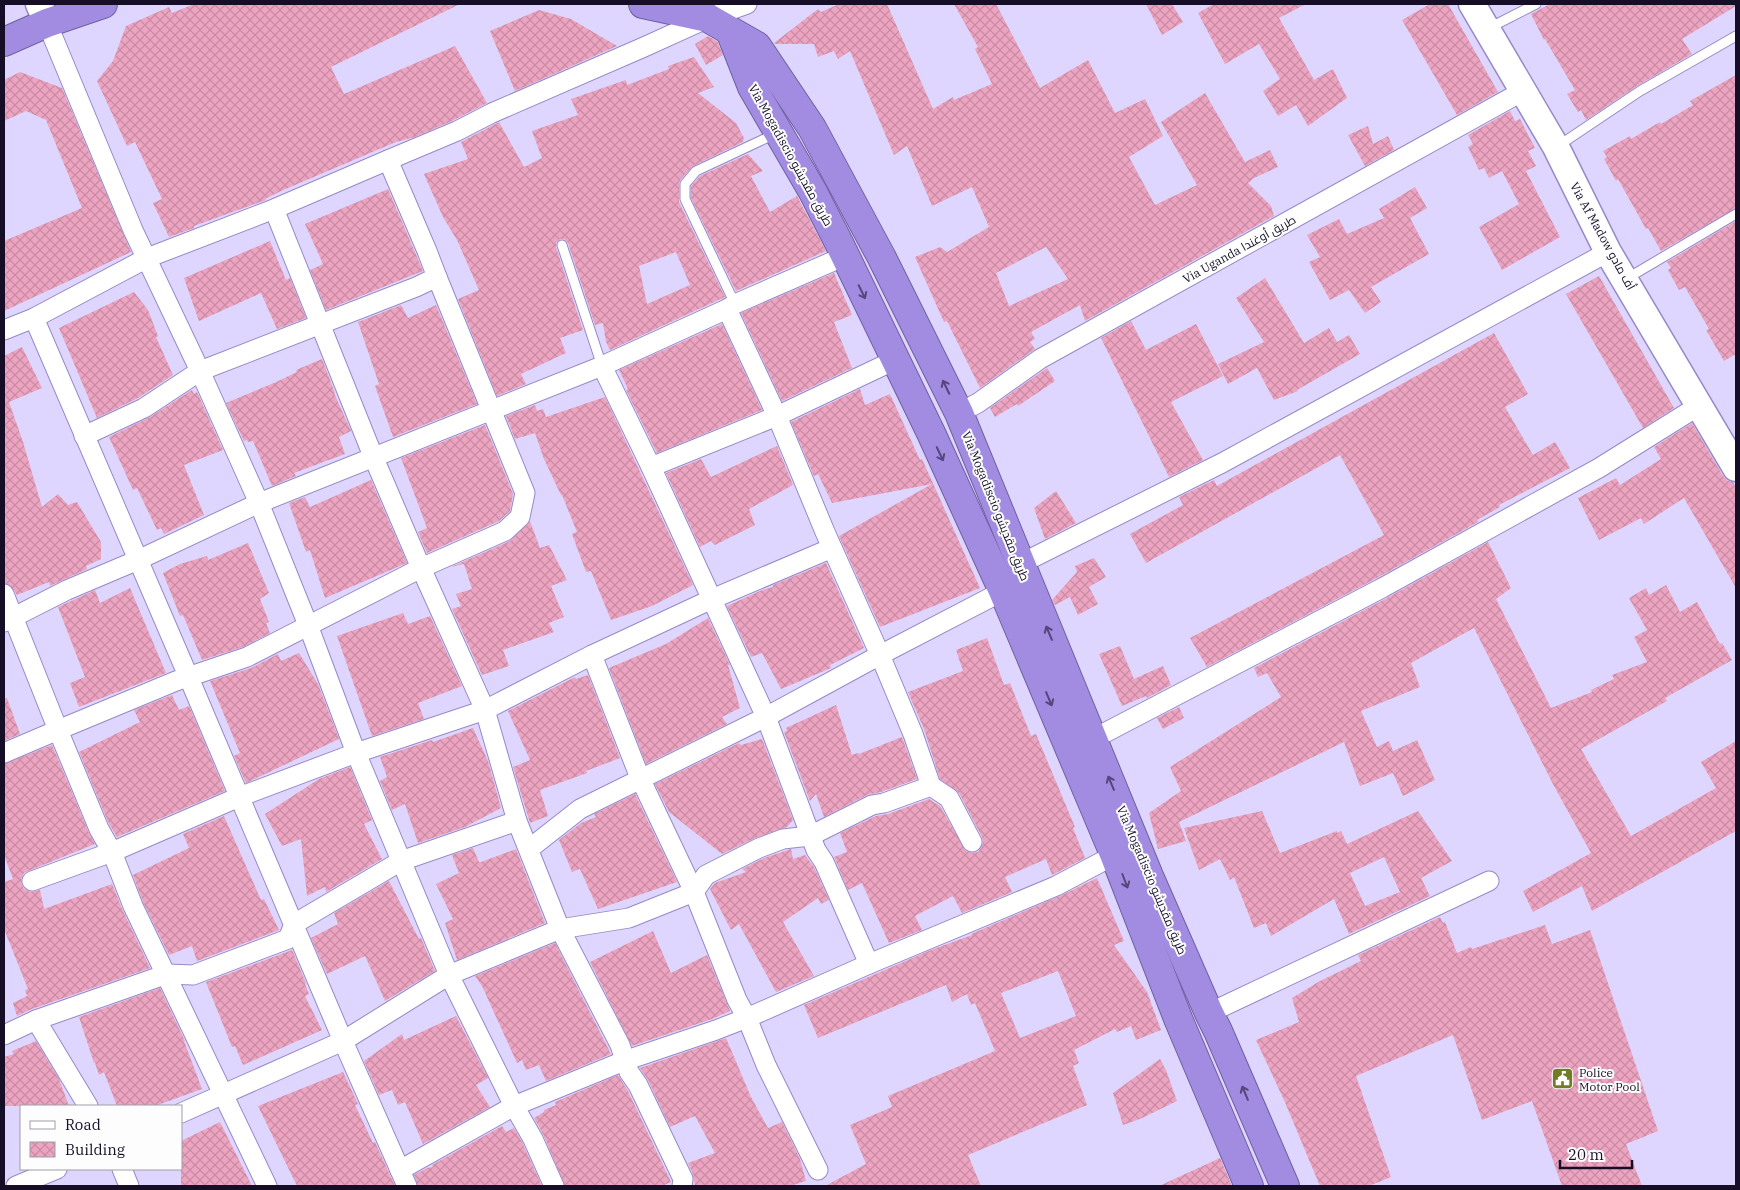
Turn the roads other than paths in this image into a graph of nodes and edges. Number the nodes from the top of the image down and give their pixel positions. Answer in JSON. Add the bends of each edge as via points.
{"nodes":[{"id":1,"x":103,"y":4,"type":"edge"},
{"id":2,"x":643,"y":4,"type":"edge"},
{"id":3,"x":747,"y":4,"type":"edge"},
{"id":4,"x":1472,"y":4,"type":"edge"},
{"id":5,"x":1536,"y":4,"type":"edge"},
{"id":6,"x":43,"y":13,"type":"edge"},
{"id":7,"x":717,"y":17,"type":"edge"},
{"id":8,"x":1487,"y":30,"type":"junction"},
{"id":9,"x":1736,"y":36,"type":"edge"},
{"id":10,"x":4,"y":42,"type":"edge"},
{"id":11,"x":1523,"y":91,"type":"junction"},
{"id":12,"x":778,"y":132,"type":"junction"},
{"id":13,"x":1556,"y":147,"type":"junction"},
{"id":14,"x":388,"y":160,"type":"junction"},
{"id":15,"x":274,"y":209,"type":"junction"},
{"id":16,"x":1736,"y":214,"type":"edge"},
{"id":17,"x":562,"y":245,"type":"dead end"},
{"id":18,"x":1608,"y":252,"type":"junction"},
{"id":19,"x":845,"y":256,"type":"junction"},
{"id":20,"x":147,"y":258,"type":"junction"},
{"id":21,"x":437,"y":277,"type":"junction"},
{"id":22,"x":1625,"y":279,"type":"junction"},
{"id":23,"x":731,"y":306,"type":"junction"},
{"id":24,"x":34,"y":318,"type":"junction"},
{"id":25,"x":319,"y":325,"type":"junction"},
{"id":26,"x":4,"y":330,"type":"edge"},
{"id":27,"x":896,"y":360,"type":"junction"},
{"id":28,"x":602,"y":366,"type":"junction"},
{"id":29,"x":200,"y":371,"type":"junction"},
{"id":30,"x":1700,"y":405,"type":"junction"},
{"id":31,"x":492,"y":410,"type":"junction"},
{"id":32,"x":959,"y":413,"type":"junction"},
{"id":33,"x":778,"y":416,"type":"junction"},
{"id":34,"x":84,"y":436,"type":"junction"},
{"id":35,"x":373,"y":456,"type":"junction"},
{"id":36,"x":651,"y":467,"type":"junction"},
{"id":37,"x":1736,"y":468,"type":"edge"},
{"id":38,"x":258,"y":503,"type":"junction"},
{"id":39,"x":832,"y":548,"type":"junction"},
{"id":40,"x":138,"y":560,"type":"junction"},
{"id":41,"x":1020,"y":564,"type":"junction"},
{"id":42,"x":421,"y":568,"type":"junction"},
{"id":43,"x":1003,"y":591,"type":"junction"},
{"id":44,"x":4,"y":594,"type":"edge"},
{"id":45,"x":712,"y":599,"type":"junction"},
{"id":46,"x":9,"y":620,"type":"edge"},
{"id":47,"x":308,"y":625,"type":"junction"},
{"id":48,"x":880,"y":655,"type":"junction"},
{"id":49,"x":592,"y":656,"type":"junction"},
{"id":50,"x":189,"y":678,"type":"junction"},
{"id":51,"x":485,"y":710,"type":"junction"},
{"id":52,"x":766,"y":717,"type":"junction"},
{"id":53,"x":58,"y":730,"type":"junction"},
{"id":54,"x":1093,"y":739,"type":"junction"},
{"id":55,"x":4,"y":753,"type":"edge"},
{"id":56,"x":356,"y":753,"type":"junction"},
{"id":57,"x":640,"y":778,"type":"junction"},
{"id":58,"x":931,"y":786,"type":"junction"},
{"id":59,"x":239,"y":797,"type":"junction"},
{"id":60,"x":517,"y":821,"type":"junction"},
{"id":61,"x":810,"y":836,"type":"junction"},
{"id":62,"x":972,"y":842,"type":"dead end"},
{"id":63,"x":529,"y":849,"type":"junction"},
{"id":64,"x":1125,"y":849,"type":"junction"},
{"id":65,"x":112,"y":852,"type":"junction"},
{"id":66,"x":401,"y":861,"type":"junction"},
{"id":67,"x":1489,"y":881,"type":"dead end"},
{"id":68,"x":32,"y":882,"type":"dead end"},
{"id":69,"x":694,"y":892,"type":"junction"},
{"id":70,"x":294,"y":924,"type":"junction"},
{"id":71,"x":560,"y":929,"type":"junction"},
{"id":72,"x":869,"y":964,"type":"junction"},
{"id":73,"x":167,"y":974,"type":"junction"},
{"id":74,"x":449,"y":974,"type":"junction"},
{"id":75,"x":1209,"y":1013,"type":"junction"},
{"id":76,"x":747,"y":1018,"type":"junction"},
{"id":77,"x":36,"y":1020,"type":"junction"},
{"id":78,"x":4,"y":1035,"type":"edge"},
{"id":79,"x":343,"y":1041,"type":"junction"},
{"id":80,"x":624,"y":1061,"type":"junction"},
{"id":81,"x":222,"y":1094,"type":"junction"},
{"id":82,"x":87,"y":1105,"type":"edge"},
{"id":83,"x":514,"y":1106,"type":"junction"},
{"id":84,"x":182,"y":1113,"type":"edge"},
{"id":85,"x":1257,"y":1122,"type":"junction"},
{"id":86,"x":1228,"y":1134,"type":"junction"},
{"id":87,"x":54,"y":1170,"type":"edge"},
{"id":88,"x":122,"y":1170,"type":"edge"},
{"id":89,"x":818,"y":1170,"type":"dead end"},
{"id":90,"x":403,"y":1178,"type":"edge"},
{"id":91,"x":16,"y":1186,"type":"edge"},
{"id":92,"x":129,"y":1186,"type":"edge"},
{"id":93,"x":267,"y":1186,"type":"edge"},
{"id":94,"x":554,"y":1186,"type":"edge"},
{"id":95,"x":682,"y":1186,"type":"edge"},
{"id":96,"x":1249,"y":1186,"type":"edge"},
{"id":97,"x":1285,"y":1186,"type":"edge"}],
"edges":[{"from":1,"to":6,"type":"highway"},
{"from":2,"to":7,"type":"highway"},
{"from":3,"to":7,"type":"street"},
{"from":4,"to":8,"type":"street","name":"Via Af Madow أف مادو"},
{"from":5,"to":8,"type":"lane"},
{"from":6,"to":10,"type":"highway"},
{"from":6,"to":20,"type":"street"},
{"from":7,"to":12,"type":"highway","name":"Via Mogadiscio طريق مقديشو"},
{"from":7,"to":14,"type":"street"},
{"from":32,"to":7,"type":"highway","name":"Via Mogadiscio طريق مقديشو","one_way":true,"via":[[882,258],[812,128],[757,46]]},
{"from":8,"to":11,"type":"street","name":"Via Af Madow أف مادو"},
{"from":9,"to":13,"type":"lane","via":[[1640,92]]},
{"from":11,"to":13,"type":"street","name":"Via Af Madow أف مادو"},
{"from":11,"to":32,"type":"street","name":"Via Uganda طريق أوغندا","via":[[1040,359]]},
{"from":12,"to":19,"type":"highway","name":"Via Mogadiscio طريق مقديشو"},
{"from":12,"to":23,"type":"lane","via":[[696,171],[685,184],[685,199]]},
{"from":13,"to":18,"type":"street","name":"Via Af Madow أف مادو"},
{"from":14,"to":15,"type":"street"},
{"from":14,"to":21,"type":"street"},
{"from":15,"to":20,"type":"street"},
{"from":15,"to":25,"type":"street"},
{"from":16,"to":22,"type":"lane"},
{"from":17,"to":28,"type":"lane"},
{"from":18,"to":22,"type":"street","name":"Via Af Madow أف مادو"},
{"from":18,"to":41,"type":"street","via":[[1222,463]]},
{"from":19,"to":23,"type":"street"},
{"from":19,"to":27,"type":"highway","name":"Via Mogadiscio طريق مقديشو","one_way":true},
{"from":20,"to":24,"type":"street"},
{"from":20,"to":29,"type":"street"},
{"from":21,"to":25,"type":"street"},
{"from":21,"to":31,"type":"street"},
{"from":22,"to":30,"type":"street","name":"Via Af Madow أف مادو"},
{"from":23,"to":28,"type":"street"},
{"from":23,"to":33,"type":"street"},
{"from":24,"to":26,"type":"street"},
{"from":24,"to":34,"type":"street"},
{"from":25,"to":29,"type":"street"},
{"from":25,"to":35,"type":"street"},
{"from":27,"to":33,"type":"street"},
{"from":27,"to":43,"type":"highway","name":"Via Mogadiscio طريق مقديشو","one_way":true},
{"from":28,"to":31,"type":"street"},
{"from":28,"to":36,"type":"street"},
{"from":29,"to":34,"type":"street","via":[[144,408]]},
{"from":29,"to":38,"type":"street"},
{"from":30,"to":37,"type":"street","name":"Via Af Madow أف مادو"},
{"from":30,"to":54,"type":"street","via":[[1600,468],[1391,583]]},
{"from":31,"to":35,"type":"street"},
{"from":31,"to":42,"type":"street","via":[[526,493],[520,517],[504,531]]},
{"from":32,"to":41,"type":"highway","name":"Via Mogadiscio طريق مقديشو"},
{"from":33,"to":36,"type":"street"},
{"from":33,"to":39,"type":"street"},
{"from":34,"to":40,"type":"street"},
{"from":35,"to":38,"type":"street"},
{"from":35,"to":42,"type":"street"},
{"from":36,"to":45,"type":"street"},
{"from":38,"to":40,"type":"street"},
{"from":38,"to":47,"type":"street"},
{"from":39,"to":45,"type":"street"},
{"from":39,"to":48,"type":"street"},
{"from":40,"to":46,"type":"street","via":[[67,590]]},
{"from":40,"to":50,"type":"street"},
{"from":54,"to":41,"type":"highway","name":"Via Mogadiscio طريق مقديشو","one_way":true},
{"from":42,"to":47,"type":"street"},
{"from":42,"to":51,"type":"street"},
{"from":43,"to":48,"type":"street"},
{"from":43,"to":64,"type":"highway","name":"Via Mogadiscio طريق مقديشو","one_way":true},
{"from":44,"to":46,"type":"street"},
{"from":45,"to":49,"type":"street"},
{"from":45,"to":52,"type":"street"},
{"from":46,"to":53,"type":"street"},
{"from":47,"to":50,"type":"street","via":[[247,657]]},
{"from":47,"to":56,"type":"street"},
{"from":48,"to":52,"type":"street"},
{"from":48,"to":58,"type":"street"},
{"from":49,"to":51,"type":"street"},
{"from":49,"to":57,"type":"street"},
{"from":50,"to":53,"type":"street"},
{"from":50,"to":59,"type":"street"},
{"from":51,"to":56,"type":"street"},
{"from":51,"to":60,"type":"street"},
{"from":52,"to":57,"type":"street"},
{"from":52,"to":61,"type":"street"},
{"from":53,"to":55,"type":"street"},
{"from":53,"to":65,"type":"street","via":[[99,829]]},
{"from":64,"to":54,"type":"highway","name":"Via Mogadiscio طريق مقديشو","one_way":true},
{"from":56,"to":59,"type":"street"},
{"from":56,"to":66,"type":"street"},
{"from":57,"to":63,"type":"street","via":[[580,809]]},
{"from":57,"to":69,"type":"street"},
{"from":58,"to":61,"type":"street","via":[[872,805]]},
{"from":58,"to":62,"type":"street","via":[[949,798]]},
{"from":59,"to":65,"type":"street"},
{"from":59,"to":70,"type":"street"},
{"from":60,"to":63,"type":"street"},
{"from":60,"to":66,"type":"street"},
{"from":61,"to":69,"type":"street","via":[[783,839],[759,848],[706,875]]},
{"from":61,"to":72,"type":"street"},
{"from":63,"to":71,"type":"street"},
{"from":64,"to":72,"type":"street","via":[[1056,886]]},
{"from":64,"to":75,"type":"highway","name":"Via Mogadiscio طريق مقديشو"},
{"from":64,"to":86,"type":"highway","name":"Via Mogadiscio طريق مقديشو","one_way":true,"via":[[1180,1021]]},
{"from":65,"to":68,"type":"street"},
{"from":65,"to":73,"type":"street"},
{"from":66,"to":70,"type":"street"},
{"from":66,"to":74,"type":"street"},
{"from":67,"to":75,"type":"street"},
{"from":69,"to":71,"type":"street","via":[[629,918]]},
{"from":69,"to":76,"type":"street"},
{"from":70,"to":73,"type":"street","via":[[288,939],[231,962],[193,975]]},
{"from":70,"to":79,"type":"street"},
{"from":71,"to":74,"type":"street"},
{"from":71,"to":80,"type":"street","via":[[620,1045]]},
{"from":72,"to":76,"type":"street"},
{"from":73,"to":77,"type":"street"},
{"from":73,"to":81,"type":"street"},
{"from":74,"to":79,"type":"street"},
{"from":74,"to":83,"type":"street"},
{"from":85,"to":75,"type":"highway","name":"Via Mogadiscio طريق مقديشو","one_way":true},
{"from":76,"to":80,"type":"street"},
{"from":76,"to":89,"type":"street","via":[[766,1066]]},
{"from":77,"to":78,"type":"street"},
{"from":77,"to":82,"type":"street"},
{"from":79,"to":81,"type":"street"},
{"from":79,"to":90,"type":"street"},
{"from":80,"to":83,"type":"street"},
{"from":80,"to":95,"type":"street","via":[[683,1179]]},
{"from":81,"to":84,"type":"street"},
{"from":81,"to":93,"type":"street"},
{"from":83,"to":90,"type":"street"},
{"from":83,"to":94,"type":"street"},
{"from":85,"to":86,"type":"highway"},
{"from":85,"to":97,"type":"highway","name":"Via Mogadiscio طريق مقديشو"},
{"from":86,"to":96,"type":"highway","name":"Via Mogadiscio طريق مقديشو"},
{"from":87,"to":91,"type":"street"},
{"from":88,"to":92,"type":"street"}]}
